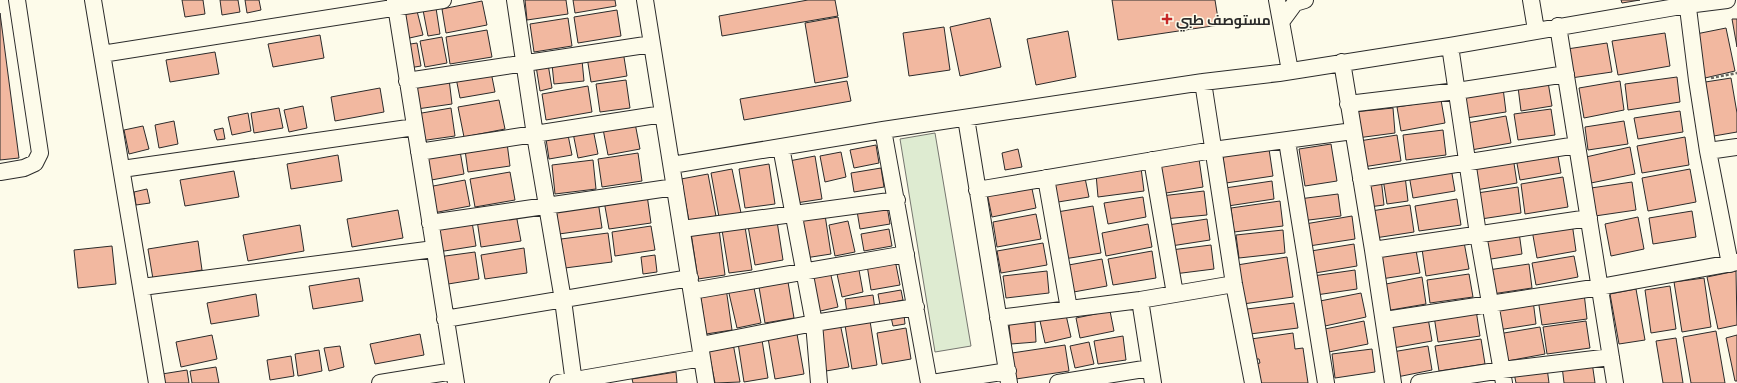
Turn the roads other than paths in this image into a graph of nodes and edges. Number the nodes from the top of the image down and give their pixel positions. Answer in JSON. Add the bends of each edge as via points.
{"nodes":[{"id":1,"x":17,"y":0,"type":"edge"},
{"id":2,"x":93,"y":0,"type":"edge"},
{"id":3,"x":443,"y":0,"type":"edge"},
{"id":4,"x":515,"y":0,"type":"edge"},
{"id":5,"x":645,"y":0,"type":"edge"},
{"id":6,"x":1277,"y":0,"type":"edge"},
{"id":7,"x":1305,"y":0,"type":"edge"},
{"id":8,"x":1531,"y":0,"type":"edge"},
{"id":9,"x":1727,"y":0,"type":"edge"},
{"id":10,"x":1687,"y":2,"type":"edge"},
{"id":11,"x":396,"y":4,"type":"edge"},
{"id":12,"x":1281,"y":22,"type":"junction"},
{"id":13,"x":1558,"y":26,"type":"junction"},
{"id":14,"x":1536,"y":30,"type":"junction"},
{"id":15,"x":652,"y":44,"type":"junction"},
{"id":16,"x":1450,"y":46,"type":"junction"},
{"id":17,"x":102,"y":54,"type":"junction"},
{"id":18,"x":1342,"y":62,"type":"junction"},
{"id":19,"x":524,"y":63,"type":"junction"},
{"id":20,"x":1290,"y":71,"type":"junction"},
{"id":21,"x":1566,"y":74,"type":"junction"},
{"id":22,"x":407,"y":81,"type":"junction"},
{"id":23,"x":1203,"y":82,"type":"junction"},
{"id":24,"x":1457,"y":91,"type":"junction"},
{"id":25,"x":1348,"y":104,"type":"junction"},
{"id":26,"x":663,"y":114,"type":"junction"},
{"id":27,"x":966,"y":118,"type":"junction"},
{"id":28,"x":415,"y":127,"type":"junction"},
{"id":29,"x":883,"y":130,"type":"junction"},
{"id":30,"x":1353,"y":131,"type":"junction"},
{"id":31,"x":535,"y":135,"type":"junction"},
{"id":32,"x":1287,"y":141,"type":"junction"},
{"id":33,"x":1577,"y":145,"type":"junction"},
{"id":34,"x":781,"y":147,"type":"junction"},
{"id":35,"x":1737,"y":147,"type":"edge"},
{"id":36,"x":1213,"y":150,"type":"junction"},
{"id":37,"x":1708,"y":151,"type":"junction"},
{"id":38,"x":419,"y":152,"type":"junction"},
{"id":39,"x":1152,"y":160,"type":"junction"},
{"id":40,"x":1467,"y":161,"type":"junction"},
{"id":41,"x":672,"y":166,"type":"junction"},
{"id":42,"x":122,"y":169,"type":"junction"},
{"id":43,"x":0,"y":172,"type":"edge"},
{"id":44,"x":1046,"y":178,"type":"junction"},
{"id":45,"x":1361,"y":179,"type":"junction"},
{"id":46,"x":675,"y":186,"type":"junction"},
{"id":47,"x":977,"y":190,"type":"junction"},
{"id":48,"x":897,"y":200,"type":"junction"},
{"id":49,"x":547,"y":205,"type":"junction"},
{"id":50,"x":794,"y":215,"type":"junction"},
{"id":51,"x":1589,"y":218,"type":"junction"},
{"id":52,"x":430,"y":223,"type":"junction"},
{"id":53,"x":682,"y":229,"type":"junction"},
{"id":54,"x":1478,"y":234,"type":"junction"},
{"id":55,"x":434,"y":250,"type":"junction"},
{"id":56,"x":1373,"y":250,"type":"junction"},
{"id":57,"x":906,"y":254,"type":"junction"},
{"id":58,"x":1734,"y":263,"type":"edge"},
{"id":59,"x":804,"y":270,"type":"junction"},
{"id":60,"x":1234,"y":284,"type":"junction"},
{"id":61,"x":691,"y":285,"type":"junction"},
{"id":62,"x":142,"y":287,"type":"junction"},
{"id":63,"x":1600,"y":287,"type":"junction"},
{"id":64,"x":1175,"y":294,"type":"junction"},
{"id":65,"x":563,"y":300,"type":"junction"},
{"id":66,"x":1140,"y":300,"type":"junction"},
{"id":67,"x":1490,"y":304,"type":"junction"},
{"id":68,"x":916,"y":307,"type":"junction"},
{"id":69,"x":1069,"y":309,"type":"junction"},
{"id":70,"x":445,"y":318,"type":"junction"},
{"id":71,"x":998,"y":318,"type":"junction"},
{"id":72,"x":1385,"y":320,"type":"junction"},
{"id":73,"x":814,"y":323,"type":"junction"},
{"id":74,"x":702,"y":351,"type":"junction"},
{"id":75,"x":1611,"y":357,"type":"junction"},
{"id":76,"x":1151,"y":375,"type":"edge"},
{"id":77,"x":455,"y":377,"type":"edge"},
{"id":78,"x":628,"y":377,"type":"edge"},
{"id":79,"x":1008,"y":377,"type":"edge"},
{"id":80,"x":1503,"y":377,"type":"edge"},
{"id":81,"x":569,"y":382,"type":"edge"},
{"id":82,"x":157,"y":383,"type":"edge"},
{"id":83,"x":380,"y":383,"type":"edge"},
{"id":84,"x":706,"y":383,"type":"edge"},
{"id":85,"x":819,"y":383,"type":"edge"},
{"id":86,"x":930,"y":383,"type":"edge"},
{"id":87,"x":1058,"y":383,"type":"edge"},
{"id":88,"x":1253,"y":383,"type":"edge"},
{"id":89,"x":1326,"y":383,"type":"edge"},
{"id":90,"x":1393,"y":383,"type":"edge"},
{"id":91,"x":1419,"y":383,"type":"edge"},
{"id":92,"x":1615,"y":383,"type":"edge"}],
"edges":[{"from":1,"to":43,"type":"street","via":[[40,153],[35,163],[24,168]]},
{"from":2,"to":17,"type":"street"},
{"from":3,"to":11,"type":"street"},
{"from":4,"to":19,"type":"street"},
{"from":5,"to":15,"type":"street"},
{"from":6,"to":12,"type":"street"},
{"from":7,"to":12,"type":"street","via":[[1295,4]]},
{"from":8,"to":14,"type":"street"},
{"from":9,"to":10,"type":"street"},
{"from":10,"to":13,"type":"street"},
{"from":10,"to":37,"type":"street"},
{"from":11,"to":17,"type":"street"},
{"from":11,"to":22,"type":"street"},
{"from":12,"to":20,"type":"street"},
{"from":13,"to":14,"type":"street"},
{"from":13,"to":21,"type":"street"},
{"from":14,"to":16,"type":"street"},
{"from":15,"to":19,"type":"street"},
{"from":15,"to":26,"type":"street"},
{"from":16,"to":18,"type":"street"},
{"from":16,"to":24,"type":"street"},
{"from":17,"to":42,"type":"street"},
{"from":18,"to":20,"type":"street"},
{"from":18,"to":25,"type":"street"},
{"from":19,"to":22,"type":"street"},
{"from":19,"to":31,"type":"street"},
{"from":20,"to":23,"type":"street"},
{"from":21,"to":24,"type":"street"},
{"from":21,"to":33,"type":"street"},
{"from":22,"to":28,"type":"street"},
{"from":23,"to":27,"type":"street"},
{"from":23,"to":36,"type":"street"},
{"from":24,"to":25,"type":"street"},
{"from":24,"to":40,"type":"street"},
{"from":25,"to":30,"type":"street"},
{"from":26,"to":31,"type":"street"},
{"from":26,"to":41,"type":"street"},
{"from":27,"to":29,"type":"street"},
{"from":27,"to":47,"type":"street"},
{"from":28,"to":38,"type":"street"},
{"from":28,"to":42,"type":"street"},
{"from":29,"to":34,"type":"street"},
{"from":29,"to":48,"type":"street"},
{"from":30,"to":32,"type":"street"},
{"from":30,"to":45,"type":"street"},
{"from":31,"to":38,"type":"street"},
{"from":31,"to":49,"type":"street"},
{"from":32,"to":36,"type":"street"},
{"from":32,"to":89,"type":"street"},
{"from":33,"to":40,"type":"street"},
{"from":33,"to":51,"type":"street"},
{"from":34,"to":41,"type":"street"},
{"from":34,"to":50,"type":"street"},
{"from":35,"to":37,"type":"street"},
{"from":36,"to":39,"type":"street"},
{"from":36,"to":60,"type":"street"},
{"from":37,"to":58,"type":"street"},
{"from":38,"to":52,"type":"street"},
{"from":39,"to":44,"type":"street"},
{"from":39,"to":64,"type":"street"},
{"from":40,"to":45,"type":"street"},
{"from":40,"to":54,"type":"street"},
{"from":41,"to":46,"type":"street"},
{"from":42,"to":62,"type":"street"},
{"from":44,"to":47,"type":"street"},
{"from":44,"to":69,"type":"street"},
{"from":45,"to":56,"type":"street"},
{"from":46,"to":49,"type":"street"},
{"from":46,"to":53,"type":"street"},
{"from":47,"to":71,"type":"street"},
{"from":48,"to":50,"type":"street"},
{"from":48,"to":57,"type":"street"},
{"from":49,"to":52,"type":"street"},
{"from":49,"to":65,"type":"street"},
{"from":50,"to":53,"type":"street"},
{"from":50,"to":59,"type":"street"},
{"from":51,"to":54,"type":"street"},
{"from":51,"to":63,"type":"street"},
{"from":52,"to":55,"type":"street"},
{"from":53,"to":61,"type":"street"},
{"from":54,"to":56,"type":"street"},
{"from":54,"to":67,"type":"street"},
{"from":55,"to":62,"type":"street"},
{"from":55,"to":70,"type":"street"},
{"from":56,"to":72,"type":"street"},
{"from":57,"to":59,"type":"street"},
{"from":57,"to":68,"type":"street"},
{"from":58,"to":63,"type":"street"},
{"from":59,"to":61,"type":"street"},
{"from":59,"to":73,"type":"street"},
{"from":60,"to":64,"type":"street"},
{"from":60,"to":88,"type":"street"},
{"from":61,"to":65,"type":"street"},
{"from":61,"to":74,"type":"street"},
{"from":62,"to":82,"type":"street"},
{"from":63,"to":67,"type":"street"},
{"from":63,"to":75,"type":"street"},
{"from":64,"to":66,"type":"street"},
{"from":65,"to":70,"type":"street"},
{"from":65,"to":81,"type":"street"},
{"from":66,"to":69,"type":"street"},
{"from":66,"to":76,"type":"street"},
{"from":67,"to":72,"type":"street"},
{"from":67,"to":80,"type":"street"},
{"from":68,"to":73,"type":"street"},
{"from":68,"to":86,"type":"street"},
{"from":69,"to":71,"type":"street"},
{"from":70,"to":77,"type":"street"},
{"from":71,"to":79,"type":"street"},
{"from":72,"to":90,"type":"street"},
{"from":73,"to":74,"type":"street"},
{"from":73,"to":85,"type":"street"},
{"from":74,"to":78,"type":"street"},
{"from":74,"to":84,"type":"street"},
{"from":75,"to":80,"type":"street"},
{"from":75,"to":92,"type":"street"},
{"from":76,"to":87,"type":"street"},
{"from":77,"to":83,"type":"street"},
{"from":78,"to":81,"type":"street"},
{"from":79,"to":86,"type":"street"},
{"from":80,"to":91,"type":"street"}]}
